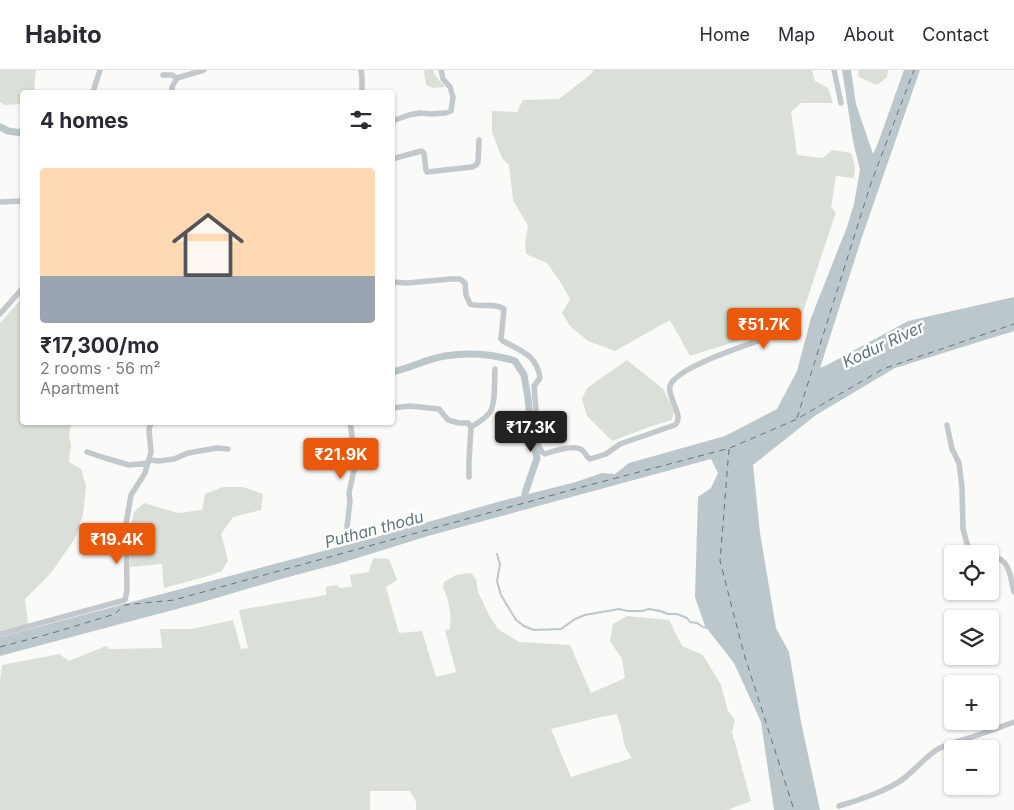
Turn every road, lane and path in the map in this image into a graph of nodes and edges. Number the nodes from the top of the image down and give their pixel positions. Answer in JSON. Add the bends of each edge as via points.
{"nodes":[{"id":1,"x":100,"y":70,"type":"edge"},
{"id":2,"x":204,"y":70,"type":"edge"},
{"id":3,"x":361,"y":70,"type":"edge"},
{"id":4,"x":441,"y":70,"type":"edge"},
{"id":5,"x":834,"y":70,"type":"edge"},
{"id":6,"x":163,"y":75,"type":"dead end"},
{"id":7,"x":177,"y":78,"type":"junction"},
{"id":8,"x":94,"y":90,"type":"edge"},
{"id":9,"x":172,"y":90,"type":"edge"},
{"id":10,"x":362,"y":90,"type":"edge"},
{"id":11,"x":841,"y":103,"type":"dead end"},
{"id":12,"x":395,"y":120,"type":"edge"},
{"id":13,"x":480,"y":140,"type":"dead end"},
{"id":14,"x":395,"y":158,"type":"edge"},
{"id":15,"x":20,"y":200,"type":"edge"},
{"id":16,"x":0,"y":202,"type":"edge"},
{"id":17,"x":395,"y":282,"type":"edge"},
{"id":18,"x":20,"y":291,"type":"edge"},
{"id":19,"x":0,"y":314,"type":"edge"},
{"id":20,"x":793,"y":329,"type":"dead end"},
{"id":21,"x":495,"y":369,"type":"dead end"},
{"id":22,"x":395,"y":408,"type":"edge"},
{"id":23,"x":150,"y":425,"type":"edge"},
{"id":24,"x":351,"y":425,"type":"edge"},
{"id":25,"x":947,"y":425,"type":"dead end"},
{"id":26,"x":471,"y":426,"type":"junction"},
{"id":27,"x":228,"y":449,"type":"dead end"},
{"id":28,"x":87,"y":452,"type":"dead end"},
{"id":29,"x":149,"y":462,"type":"junction"},
{"id":30,"x":469,"y":477,"type":"dead end"},
{"id":31,"x":340,"y":544,"type":"dead end"},
{"id":32,"x":967,"y":545,"type":"edge"},
{"id":33,"x":999,"y":559,"type":"edge"},
{"id":34,"x":1014,"y":592,"type":"edge"},
{"id":35,"x":0,"y":634,"type":"edge"},
{"id":36,"x":1014,"y":722,"type":"edge"},
{"id":37,"x":840,"y":806,"type":"dead end"}],
"edges":[{"from":1,"to":8,"type":"street"},
{"from":2,"to":7,"type":"street"},
{"from":3,"to":10,"type":"street"},
{"from":4,"to":12,"type":"street","via":[[453,97],[451,111],[420,112]]},
{"from":5,"to":11,"type":"street"},
{"from":6,"to":7,"type":"street"},
{"from":7,"to":9,"type":"street"},
{"from":13,"to":14,"type":"street","via":[[478,162],[472,167],[427,172],[421,151]]},
{"from":15,"to":16,"type":"street"},
{"from":17,"to":20,"type":"street","via":[[460,279],[465,283],[470,304],[504,309],[502,341],[527,354],[539,370],[540,378],[534,386],[540,446],[545,454],[576,447],[590,459],[606,454],[620,444],[675,425],[679,417],[669,391],[676,376],[702,361]]},
{"from":18,"to":19,"type":"street"},
{"from":21,"to":26,"type":"street","via":[[491,411]]},
{"from":22,"to":26,"type":"street","via":[[438,408],[448,420]]},
{"from":23,"to":29,"type":"street"},
{"from":24,"to":31,"type":"street","via":[[356,457],[349,493],[348,540]]},
{"from":25,"to":32,"type":"street","via":[[959,463],[963,529]]},
{"from":26,"to":30,"type":"street"},
{"from":27,"to":29,"type":"street","via":[[217,448]]},
{"from":28,"to":29,"type":"street","via":[[129,464]]},
{"from":29,"to":35,"type":"street","via":[[132,495],[126,524],[127,590],[124,603]]},
{"from":33,"to":34,"type":"street","via":[[1008,568]]},
{"from":36,"to":37,"type":"street","via":[[940,748],[902,780]]}]}
